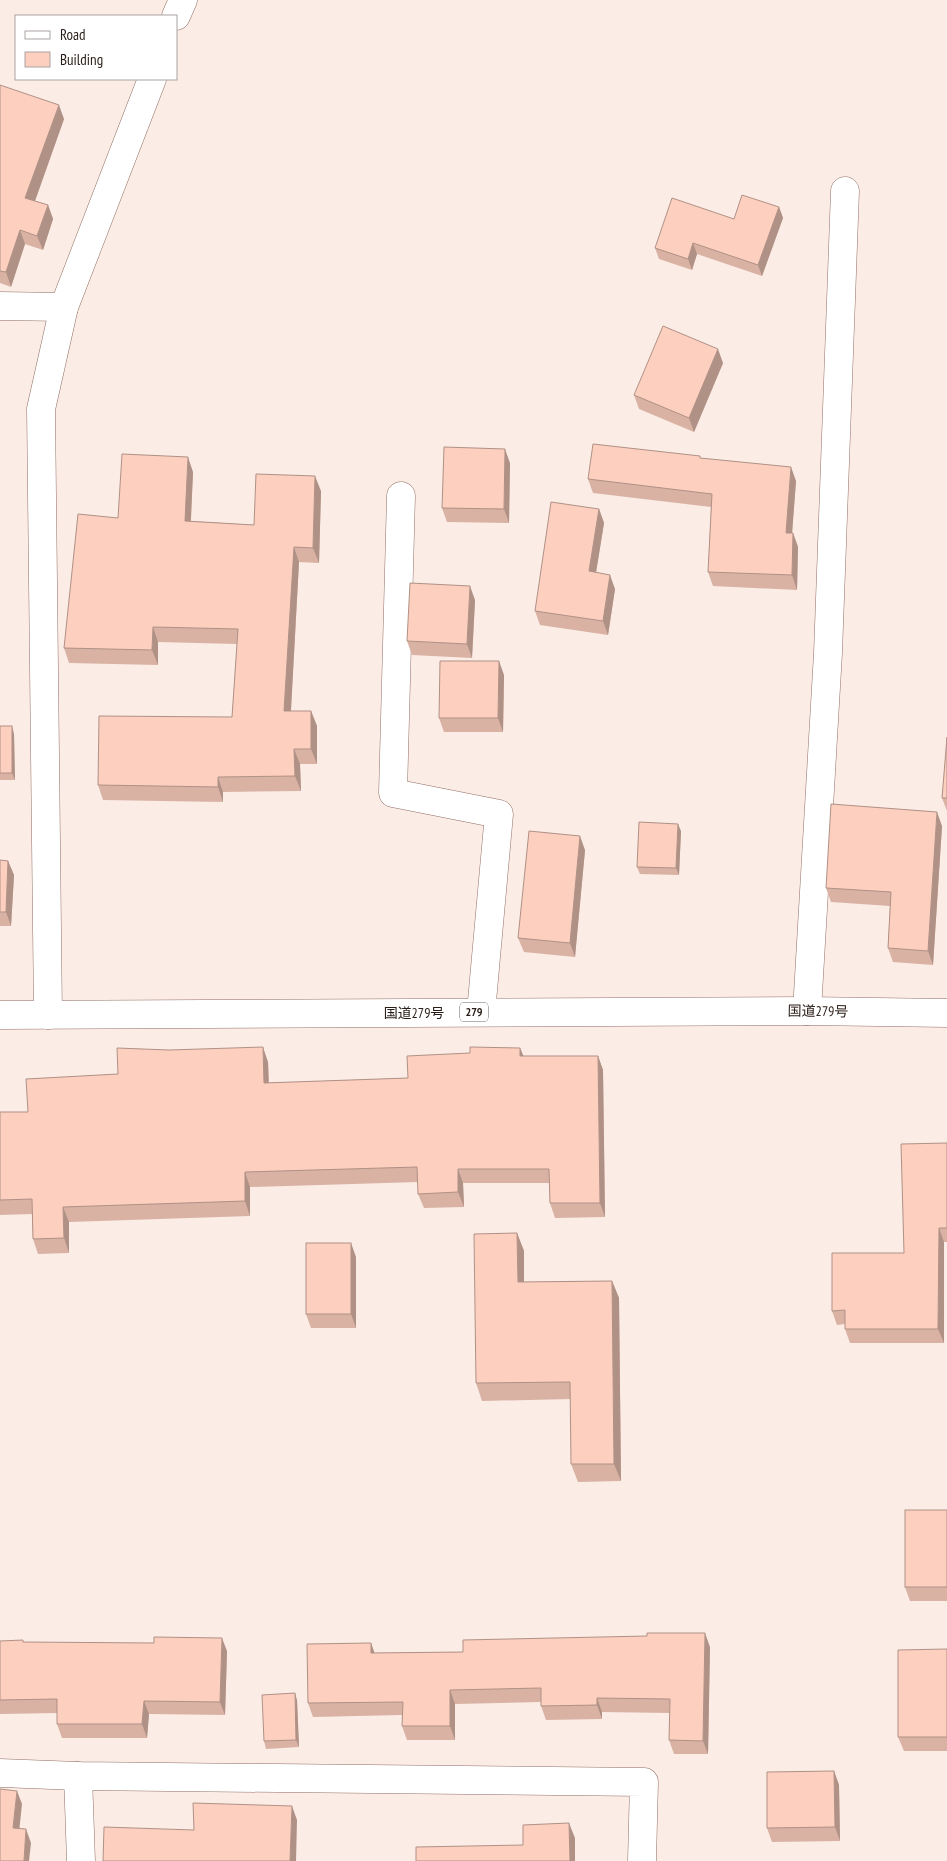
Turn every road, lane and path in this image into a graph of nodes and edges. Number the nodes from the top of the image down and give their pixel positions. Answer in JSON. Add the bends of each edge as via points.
{"nodes":[{"id":1,"x":183,"y":0,"type":"edge"},
{"id":2,"x":176,"y":15,"type":"edge"},
{"id":3,"x":152,"y":80,"type":"edge"},
{"id":4,"x":845,"y":191,"type":"dead end"},
{"id":5,"x":0,"y":306,"type":"edge"},
{"id":6,"x":64,"y":307,"type":"junction"},
{"id":7,"x":400,"y":496,"type":"dead end"},
{"id":8,"x":807,"y":1011,"type":"junction"},
{"id":9,"x":482,"y":1012,"type":"junction"},
{"id":10,"x":947,"y":1013,"type":"edge"},
{"id":11,"x":0,"y":1015,"type":"edge"},
{"id":12,"x":48,"y":1015,"type":"junction"},
{"id":13,"x":0,"y":1773,"type":"edge"},
{"id":14,"x":78,"y":1776,"type":"junction"},
{"id":15,"x":81,"y":1861,"type":"edge"},
{"id":16,"x":642,"y":1861,"type":"edge"}],
"edges":[{"from":1,"to":2,"type":"main road"},
{"from":3,"to":6,"type":"main road"},
{"from":4,"to":8,"type":"main road","via":[[828,652]]},
{"from":5,"to":6,"type":"main road"},
{"from":6,"to":12,"type":"main road","via":[[41,409]]},
{"from":7,"to":9,"type":"main road","via":[[393,793],[499,814]]},
{"from":8,"to":9,"type":"main road","name":"国道279号","number":"279"},
{"from":8,"to":10,"type":"main road","name":"国道279号","number":"279"},
{"from":9,"to":12,"type":"main road","name":"国道279号","number":"279"},
{"from":11,"to":12,"type":"main road","name":"国道279号","number":"279"},
{"from":13,"to":14,"type":"main road"},
{"from":14,"to":15,"type":"main road"},
{"from":14,"to":16,"type":"main road","via":[[644,1782]]}]}
